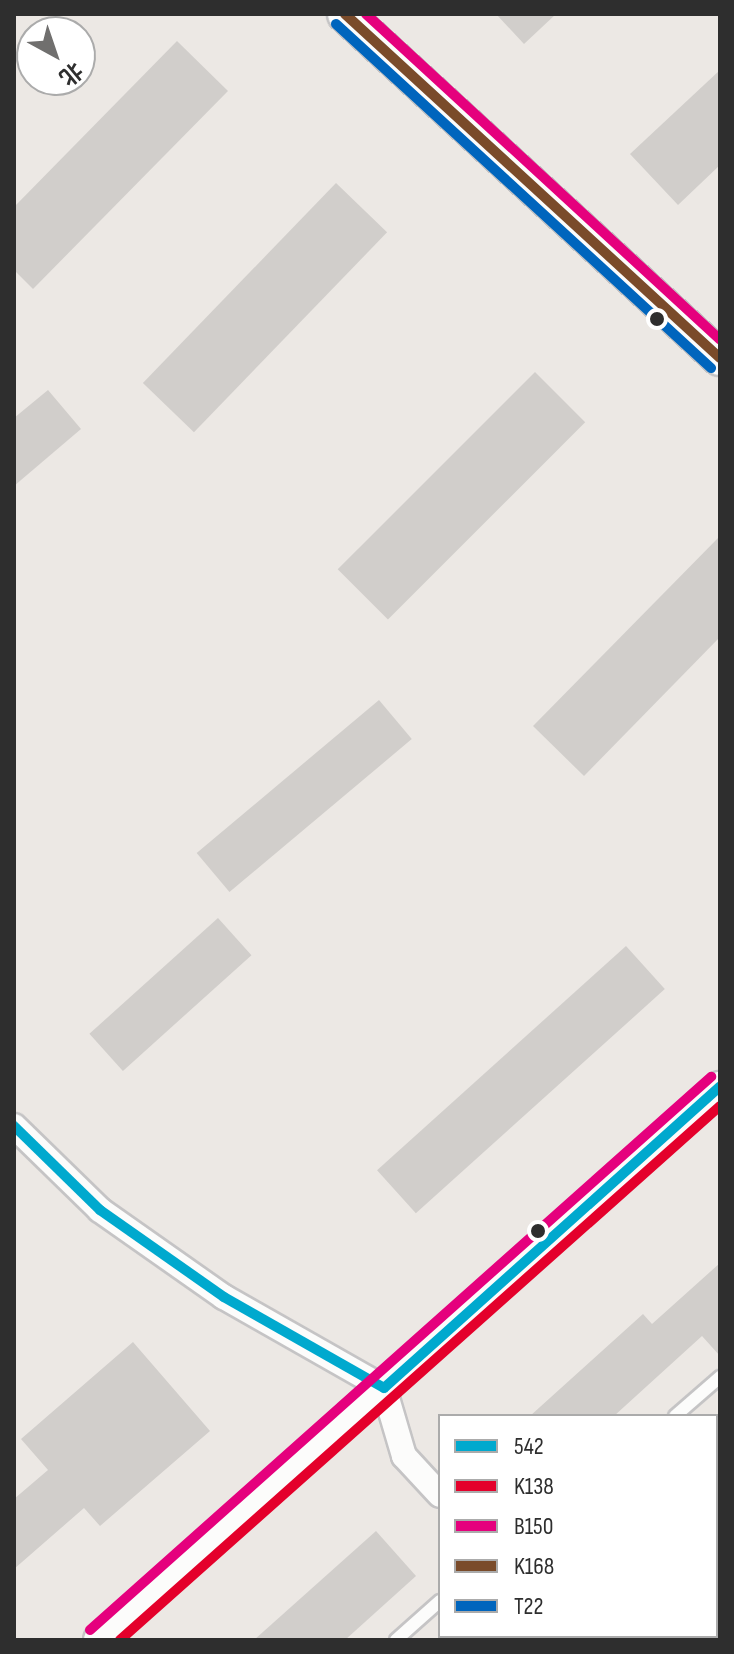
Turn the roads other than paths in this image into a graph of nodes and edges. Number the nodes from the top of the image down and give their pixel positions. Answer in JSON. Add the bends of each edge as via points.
{"nodes":[{"id":1,"x":345,"y":14,"type":"edge"},
{"id":2,"x":720,"y":358,"type":"edge"},
{"id":3,"x":720,"y":1087,"type":"edge"},
{"id":4,"x":14,"y":1126,"type":"edge"},
{"id":5,"x":720,"y":1377,"type":"edge"},
{"id":6,"x":384,"y":1388,"type":"junction"},
{"id":7,"x":677,"y":1414,"type":"edge"},
{"id":8,"x":438,"y":1493,"type":"edge"},
{"id":9,"x":438,"y":1603,"type":"edge"},
{"id":10,"x":99,"y":1640,"type":"edge"},
{"id":11,"x":396,"y":1640,"type":"edge"}],
"edges":[{"from":1,"to":2,"type":"main road"},
{"from":3,"to":6,"type":"street"},
{"from":4,"to":6,"type":"street","via":[[100,1210],[224,1297]]},
{"from":5,"to":7,"type":"lane"},
{"from":6,"to":8,"type":"street","via":[[404,1456]]},
{"from":6,"to":10,"type":"street"},
{"from":9,"to":11,"type":"lane"}]}
